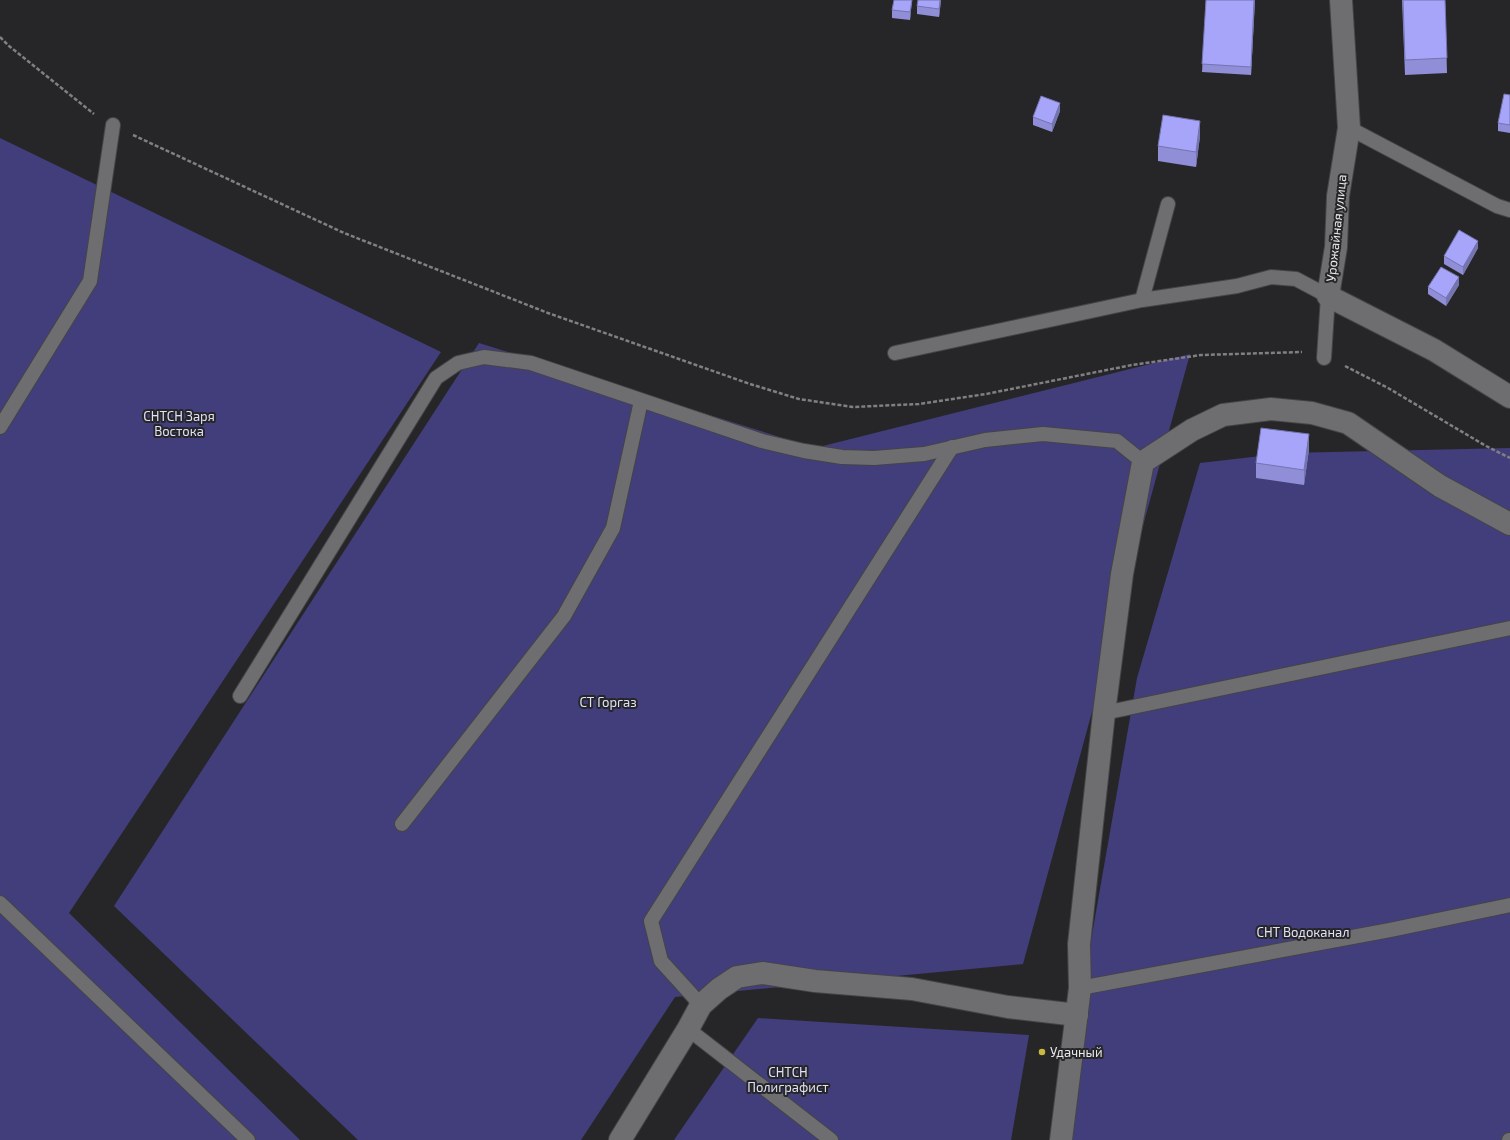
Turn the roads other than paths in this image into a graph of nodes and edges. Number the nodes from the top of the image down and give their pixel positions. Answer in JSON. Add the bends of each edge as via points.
{"nodes":[{"id":1,"x":1341,"y":0,"type":"edge"},
{"id":2,"x":113,"y":126,"type":"road end"},
{"id":3,"x":1349,"y":128,"type":"junction"},
{"id":4,"x":1168,"y":204,"type":"dead end"},
{"id":5,"x":1510,"y":210,"type":"edge"},
{"id":6,"x":1328,"y":296,"type":"junction"},
{"id":7,"x":1142,"y":300,"type":"junction"},
{"id":8,"x":895,"y":353,"type":"dead end"},
{"id":9,"x":1324,"y":358,"type":"road end"},
{"id":10,"x":1510,"y":397,"type":"edge"},
{"id":11,"x":641,"y":401,"type":"junction"},
{"id":12,"x":0,"y":427,"type":"edge"},
{"id":13,"x":952,"y":447,"type":"junction"},
{"id":14,"x":1143,"y":462,"type":"junction"},
{"id":15,"x":1510,"y":524,"type":"edge"},
{"id":16,"x":1510,"y":628,"type":"edge"},
{"id":17,"x":240,"y":696,"type":"dead end"},
{"id":18,"x":1104,"y":713,"type":"junction"},
{"id":19,"x":402,"y":824,"type":"dead end"},
{"id":20,"x":0,"y":903,"type":"edge"},
{"id":21,"x":1510,"y":905,"type":"edge"},
{"id":22,"x":1080,"y":988,"type":"junction"},
{"id":23,"x":701,"y":1005,"type":"junction"},
{"id":24,"x":1077,"y":1015,"type":"junction"},
{"id":25,"x":688,"y":1030,"type":"junction"},
{"id":26,"x":248,"y":1140,"type":"edge"},
{"id":27,"x":620,"y":1140,"type":"edge"},
{"id":28,"x":831,"y":1140,"type":"edge"},
{"id":29,"x":1061,"y":1140,"type":"edge"}],
"edges":[{"from":1,"to":3,"type":"street","name":"Урожайная улица"},
{"from":2,"to":12,"type":"lane","via":[[90,281]]},
{"from":3,"to":5,"type":"lane","via":[[1496,206]]},
{"from":3,"to":6,"type":"street","name":"Урожайная улица","via":[[1338,196],[1336,247]]},
{"from":4,"to":7,"type":"lane"},
{"from":6,"to":7,"type":"lane","via":[[1296,279],[1271,277],[1237,286]]},
{"from":6,"to":9,"type":"lane"},
{"from":6,"to":10,"type":"street","name":"Урожайная улица","via":[[1434,350]]},
{"from":7,"to":8,"type":"lane"},
{"from":11,"to":13,"type":"lane","via":[[762,441],[842,457],[874,458],[924,454]]},
{"from":11,"to":17,"type":"lane","via":[[531,364],[484,356],[458,363],[436,378]]},
{"from":11,"to":19,"type":"lane","via":[[613,528],[564,616]]},
{"from":13,"to":14,"type":"lane","via":[[985,440],[1043,434],[1117,441]]},
{"from":13,"to":23,"type":"lane","via":[[651,921],[661,961]]},
{"from":14,"to":15,"type":"street","via":[[1192,430],[1223,415],[1271,410],[1312,413],[1348,423],[1440,486]]},
{"from":14,"to":18,"type":"street","via":[[1122,574]]},
{"from":16,"to":18,"type":"lane"},
{"from":18,"to":22,"type":"street","via":[[1079,944]]},
{"from":20,"to":26,"type":"lane"},
{"from":21,"to":22,"type":"lane"},
{"from":22,"to":24,"type":"street"},
{"from":23,"to":24,"type":"street","via":[[737,977],[762,973],[815,981],[912,989],[1008,1007]]},
{"from":23,"to":25,"type":"street"},
{"from":24,"to":29,"type":"street"},
{"from":25,"to":27,"type":"street"},
{"from":25,"to":28,"type":"lane"}]}
